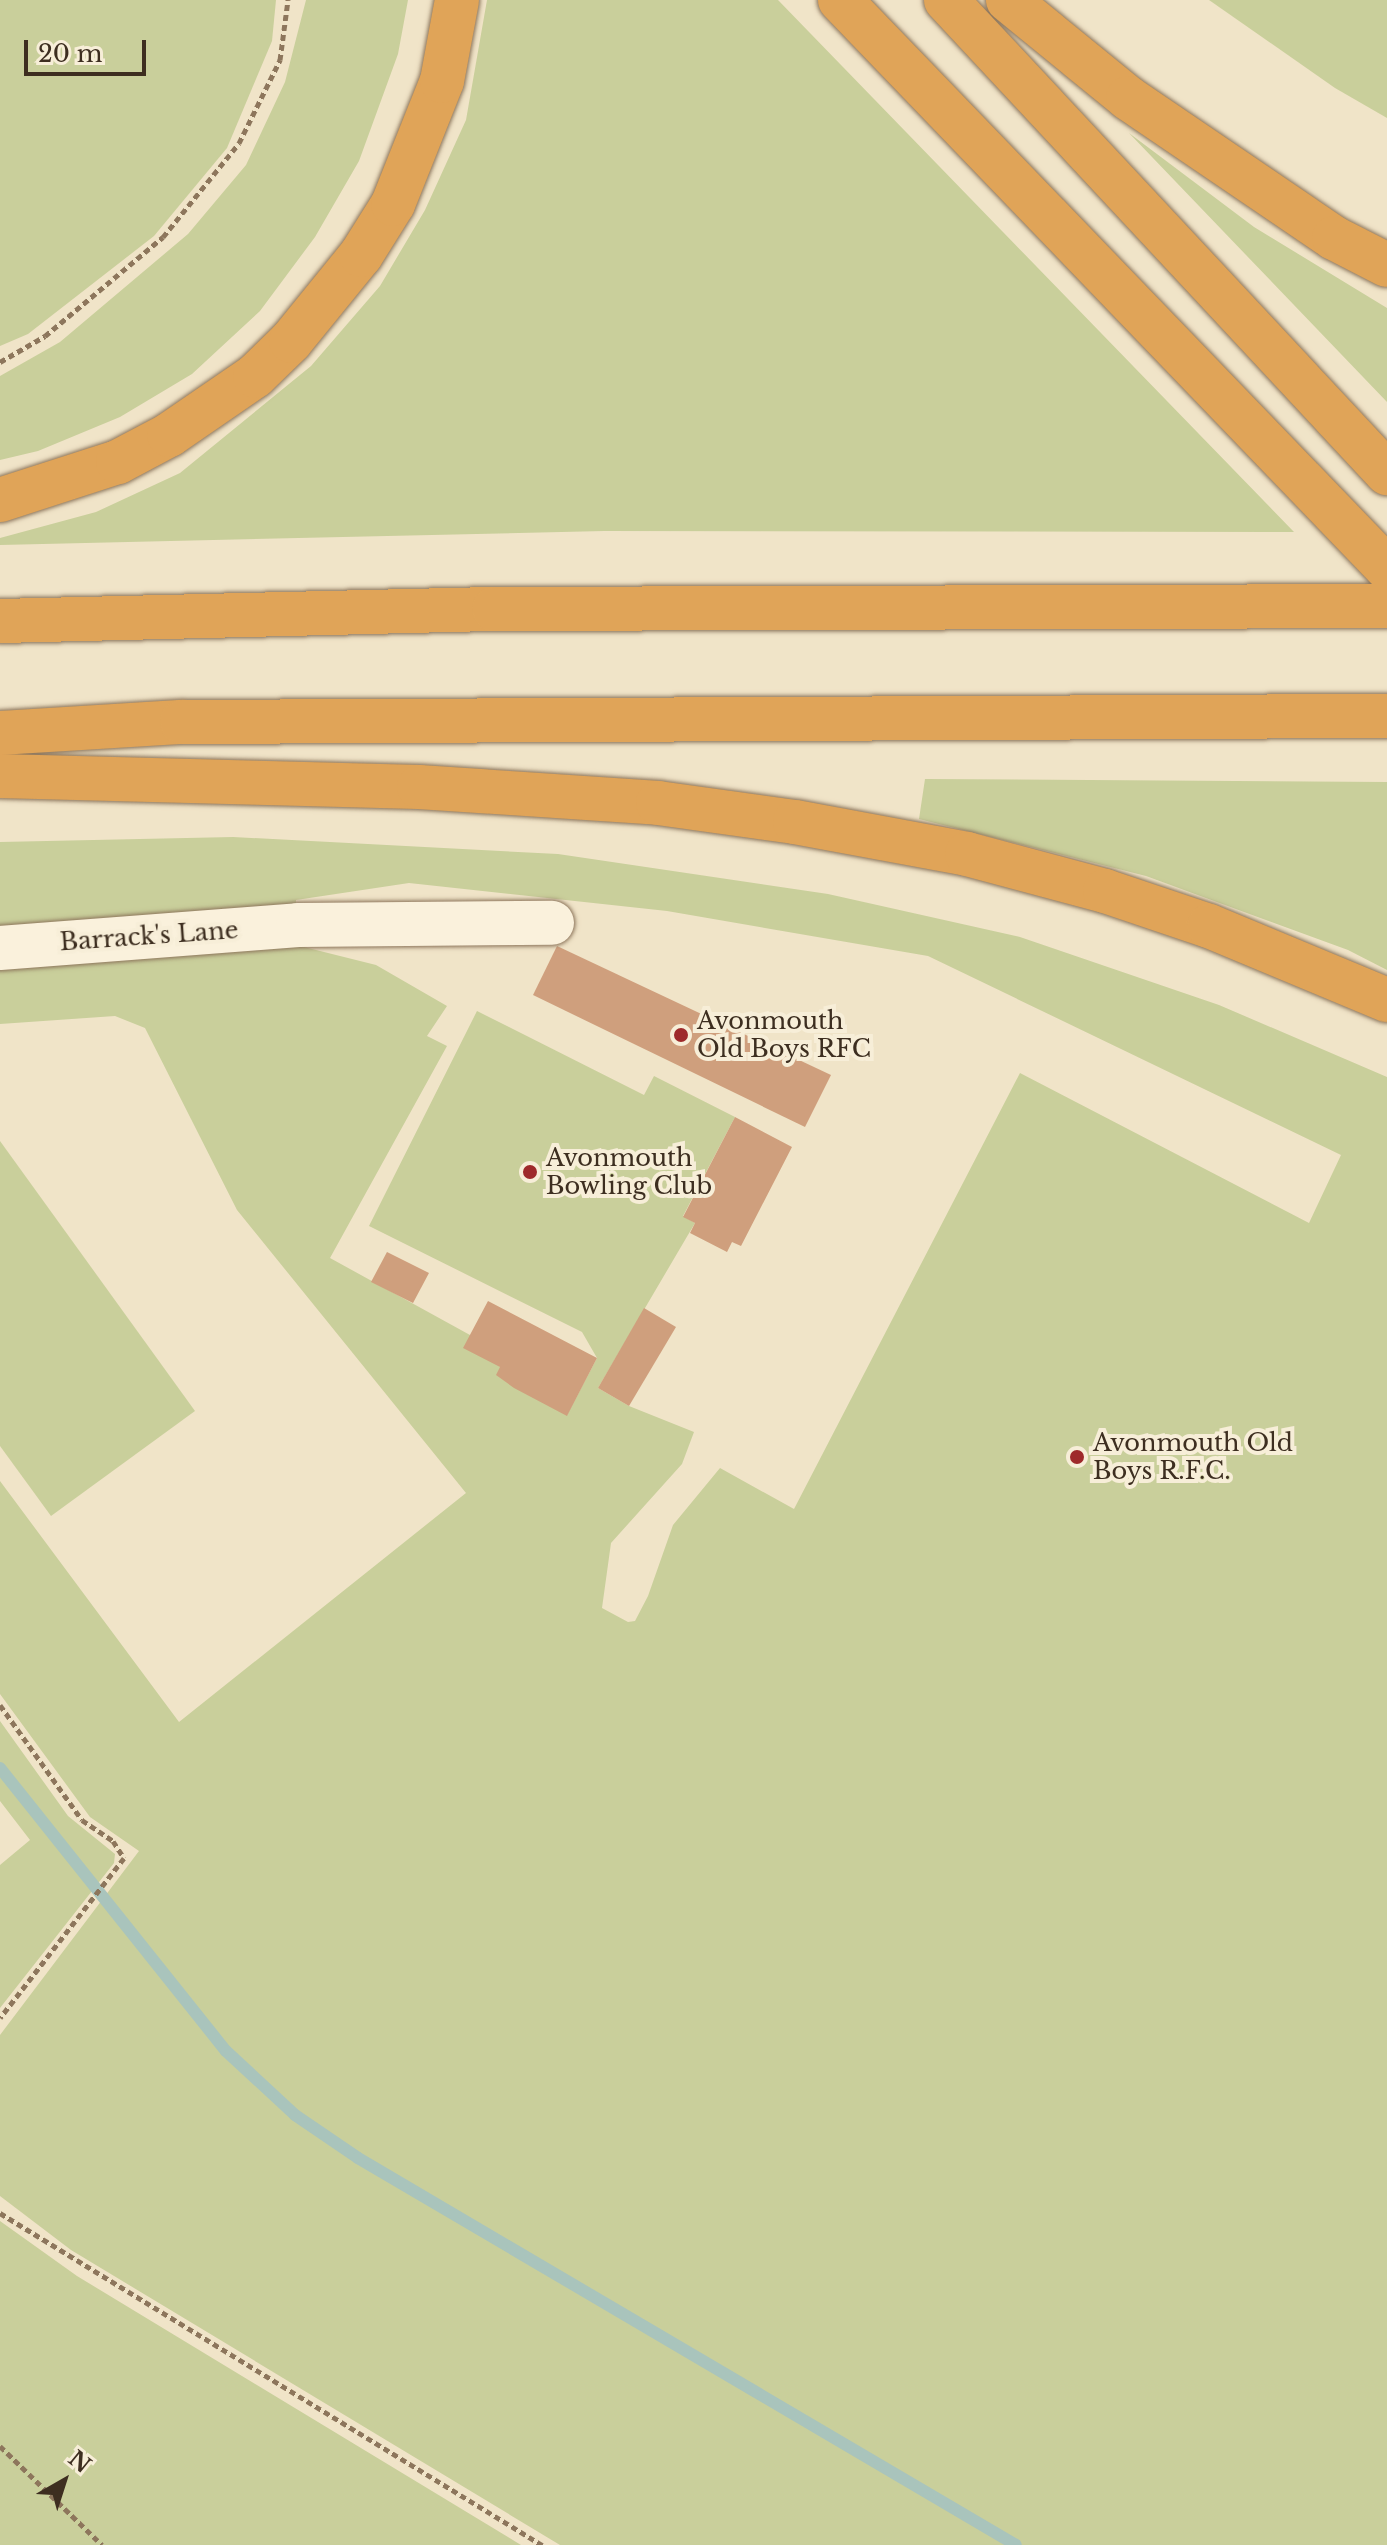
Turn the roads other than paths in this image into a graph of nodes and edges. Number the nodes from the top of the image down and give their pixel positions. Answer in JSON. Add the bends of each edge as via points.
{"nodes":[{"id":1,"x":457,"y":0,"type":"edge"},
{"id":2,"x":840,"y":0,"type":"edge"},
{"id":3,"x":946,"y":0,"type":"edge"},
{"id":4,"x":1008,"y":0,"type":"edge"},
{"id":5,"x":1387,"y":265,"type":"edge"},
{"id":6,"x":1387,"y":473,"type":"edge"},
{"id":7,"x":0,"y":500,"type":"edge"},
{"id":8,"x":1387,"y":568,"type":"edge"},
{"id":9,"x":1387,"y":606,"type":"edge"},
{"id":10,"x":0,"y":621,"type":"edge"},
{"id":11,"x":1387,"y":716,"type":"edge"},
{"id":12,"x":0,"y":733,"type":"edge"},
{"id":13,"x":0,"y":776,"type":"edge"},
{"id":14,"x":552,"y":923,"type":"dead end"},
{"id":15,"x":0,"y":948,"type":"edge"},
{"id":16,"x":1387,"y":1000,"type":"edge"}],
"edges":[{"from":1,"to":7,"type":"highway","via":[[442,81],[393,204],[361,255],[291,341],[255,376],[169,435],[118,462]]},
{"from":2,"to":8,"type":"highway"},
{"from":3,"to":6,"type":"highway"},
{"from":4,"to":5,"type":"highway","via":[[1128,98],[1334,238]]},
{"from":9,"to":10,"type":"highway","via":[[509,608]]},
{"from":11,"to":12,"type":"highway","via":[[198,722]]},
{"from":13,"to":16,"type":"highway","via":[[419,787],[658,803],[795,822],[967,854],[1105,891]]},
{"from":14,"to":15,"type":"street","name":"Barrack's Lane","via":[[298,925]]}]}
